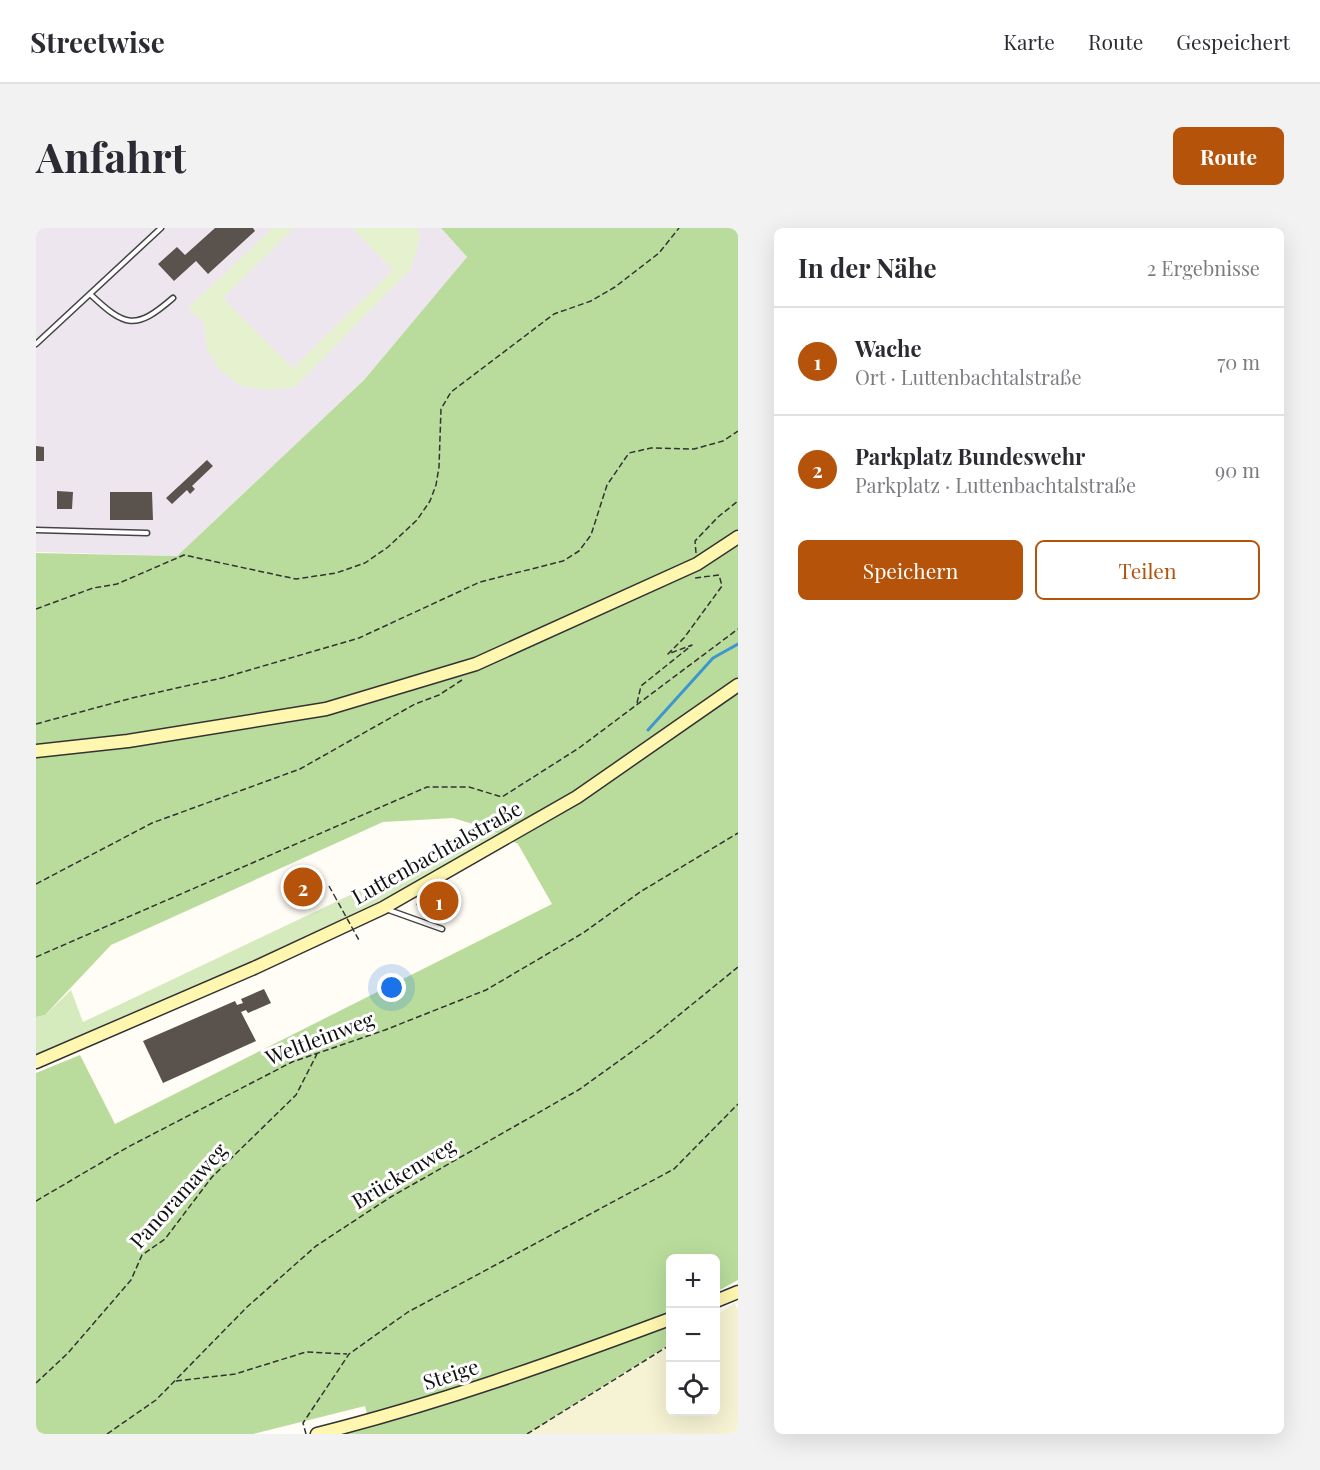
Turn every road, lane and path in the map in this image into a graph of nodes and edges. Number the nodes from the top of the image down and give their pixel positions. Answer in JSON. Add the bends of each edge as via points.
{"nodes":[{"id":1,"x":161,"y":228,"type":"edge"},
{"id":2,"x":679,"y":228,"type":"edge"},
{"id":3,"x":90,"y":294,"type":"junction"},
{"id":4,"x":173,"y":298,"type":"dead end"},
{"id":5,"x":36,"y":344,"type":"edge"},
{"id":6,"x":738,"y":431,"type":"edge"},
{"id":7,"x":738,"y":501,"type":"edge"},
{"id":8,"x":36,"y":530,"type":"edge"},
{"id":9,"x":147,"y":533,"type":"dead end"},
{"id":10,"x":738,"y":537,"type":"edge"},
{"id":11,"x":697,"y":564,"type":"junction"},
{"id":12,"x":36,"y":609,"type":"edge"},
{"id":13,"x":738,"y":629,"type":"edge"},
{"id":14,"x":465,"y":678,"type":"dead end"},
{"id":15,"x":738,"y":685,"type":"edge"},
{"id":16,"x":637,"y":705,"type":"junction"},
{"id":17,"x":36,"y":724,"type":"edge"},
{"id":18,"x":36,"y":751,"type":"edge"},
{"id":19,"x":738,"y":833,"type":"edge"},
{"id":20,"x":36,"y":885,"type":"edge"},
{"id":21,"x":329,"y":886,"type":"dead end"},
{"id":22,"x":383,"y":908,"type":"junction"},
{"id":23,"x":442,"y":929,"type":"dead end"},
{"id":24,"x":360,"y":942,"type":"dead end"},
{"id":25,"x":36,"y":957,"type":"edge"},
{"id":26,"x":738,"y":967,"type":"edge"},
{"id":27,"x":318,"y":1053,"type":"junction"},
{"id":28,"x":36,"y":1062,"type":"edge"},
{"id":29,"x":738,"y":1104,"type":"edge"},
{"id":30,"x":36,"y":1201,"type":"edge"},
{"id":31,"x":738,"y":1292,"type":"edge"},
{"id":32,"x":720,"y":1299,"type":"edge"},
{"id":33,"x":666,"y":1321,"type":"edge"},
{"id":34,"x":666,"y":1347,"type":"edge"},
{"id":35,"x":349,"y":1354,"type":"junction"},
{"id":36,"x":175,"y":1381,"type":"junction"},
{"id":37,"x":36,"y":1383,"type":"edge"},
{"id":38,"x":107,"y":1434,"type":"edge"},
{"id":39,"x":306,"y":1434,"type":"edge"},
{"id":40,"x":316,"y":1434,"type":"edge"},
{"id":41,"x":527,"y":1434,"type":"edge"}],
"edges":[{"from":1,"to":3,"type":"lane"},
{"from":2,"to":12,"type":"path","via":[[659,253],[615,287],[555,314],[451,392],[441,409],[439,467],[430,501],[417,520],[365,563],[336,573],[296,579],[184,555],[117,584],[93,588]]},
{"from":3,"to":4,"type":"lane","via":[[115,318],[131,321],[155,314]]},
{"from":3,"to":5,"type":"lane"},
{"from":6,"to":17,"type":"path","via":[[723,441],[694,449],[651,448],[629,453],[607,485],[591,535],[579,551],[563,561],[480,582],[359,638],[222,678]]},
{"from":7,"to":11,"type":"path","via":[[694,541]]},
{"from":8,"to":9,"type":"lane"},
{"from":10,"to":11,"type":"street"},
{"from":11,"to":16,"type":"path","via":[[694,580],[719,575],[722,586],[668,654],[692,645],[641,686]]},
{"from":11,"to":18,"type":"street","via":[[476,664],[326,709],[128,741]]},
{"from":13,"to":16,"type":"path"},
{"from":14,"to":20,"type":"path","via":[[300,769],[152,823]]},
{"from":15,"to":22,"type":"street","name":"Luttenbachtalstraße","via":[[577,796]]},
{"from":16,"to":25,"type":"path","via":[[502,797],[469,788],[427,788]]},
{"from":19,"to":27,"type":"path","name":"Weltleinweg","via":[[486,990]]},
{"from":21,"to":24,"type":"path","bridge":true},
{"from":22,"to":23,"type":"lane"},
{"from":22,"to":28,"type":"street","name":"Luttenbachtalstraße"},
{"from":26,"to":36,"type":"path","name":"Brückenweg","via":[[580,1089],[389,1198],[316,1246],[247,1307]]},
{"from":27,"to":30,"type":"path","name":"Weltleinweg","via":[[292,1062],[128,1148]]},
{"from":27,"to":37,"type":"path","name":"Panoramaweg","via":[[296,1095],[212,1177],[165,1239],[142,1256],[131,1280]]},
{"from":29,"to":35,"type":"path","via":[[674,1169],[408,1312]]},
{"from":31,"to":32,"type":"street"},
{"from":33,"to":40,"type":"street","name":"Steige","via":[[406,1410]]},
{"from":34,"to":41,"type":"path"},
{"from":35,"to":36,"type":"path","via":[[306,1352],[235,1374]]},
{"from":35,"to":39,"type":"path","via":[[303,1423]]},
{"from":36,"to":38,"type":"path","name":"Brückenweg","via":[[156,1400]]}]}
